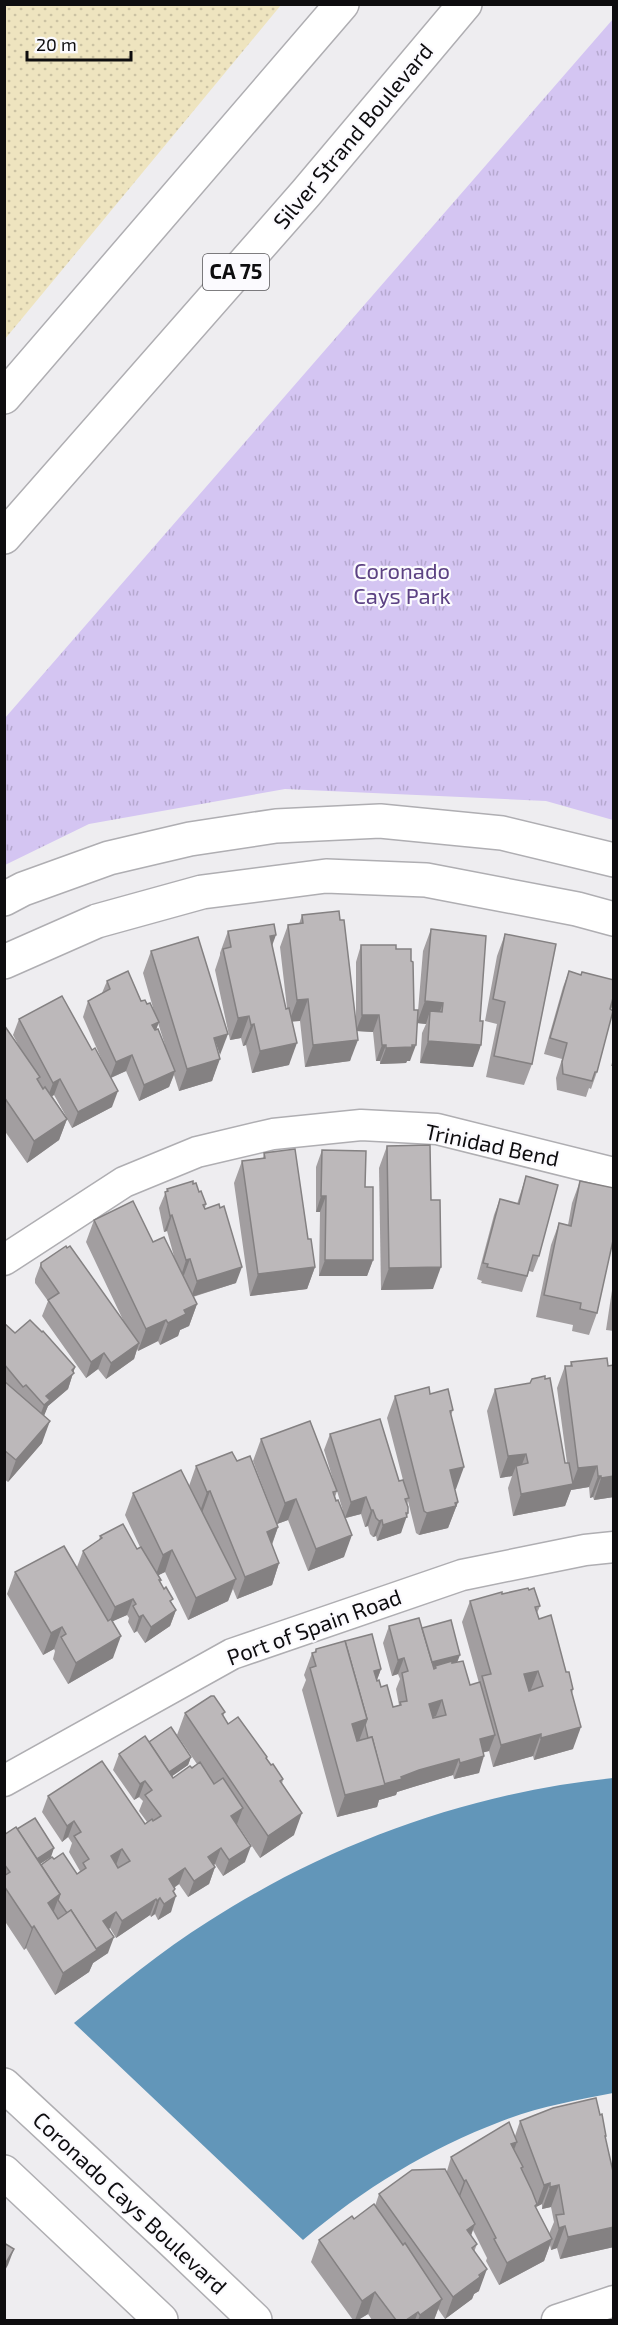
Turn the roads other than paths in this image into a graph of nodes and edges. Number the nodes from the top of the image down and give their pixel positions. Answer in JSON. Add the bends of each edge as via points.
{"nodes":[{"id":1,"x":342,"y":4,"type":"edge"},
{"id":2,"x":465,"y":4,"type":"edge"},
{"id":3,"x":4,"y":397,"type":"edge"},
{"id":4,"x":4,"y":537,"type":"edge"},
{"id":5,"x":614,"y":860,"type":"edge"},
{"id":6,"x":4,"y":899,"type":"edge"},
{"id":7,"x":614,"y":919,"type":"edge"},
{"id":8,"x":4,"y":962,"type":"edge"},
{"id":9,"x":614,"y":1173,"type":"edge"},
{"id":10,"x":4,"y":1260,"type":"edge"},
{"id":11,"x":614,"y":1547,"type":"edge"},
{"id":12,"x":9,"y":1771,"type":"edge"},
{"id":13,"x":4,"y":2085,"type":"edge"},
{"id":14,"x":4,"y":2172,"type":"edge"},
{"id":15,"x":614,"y":2301,"type":"edge"},
{"id":16,"x":161,"y":2320,"type":"edge"},
{"id":17,"x":255,"y":2320,"type":"edge"},
{"id":18,"x":557,"y":2320,"type":"edge"}],
"edges":[{"from":1,"to":3,"type":"main road"},
{"from":2,"to":4,"type":"main road","name":"Silver Strand Boulevard","number":"CA 75"},
{"from":5,"to":6,"type":"main road","via":[[502,833],[380,821],[276,826],[190,839],[109,858]]},
{"from":7,"to":8,"type":"main road","via":[[426,880],[326,876],[201,892],[97,921]]},
{"from":9,"to":10,"type":"street","name":"Trinidad Bend","via":[[437,1129],[361,1125],[273,1134],[197,1152],[124,1182]]},
{"from":11,"to":12,"type":"street","name":"Port of Spain Road","via":[[462,1575],[232,1654]]},
{"from":13,"to":17,"type":"main road","name":"Coronado Cays Boulevard"},
{"from":14,"to":16,"type":"main road"},
{"from":15,"to":18,"type":"street"}]}
